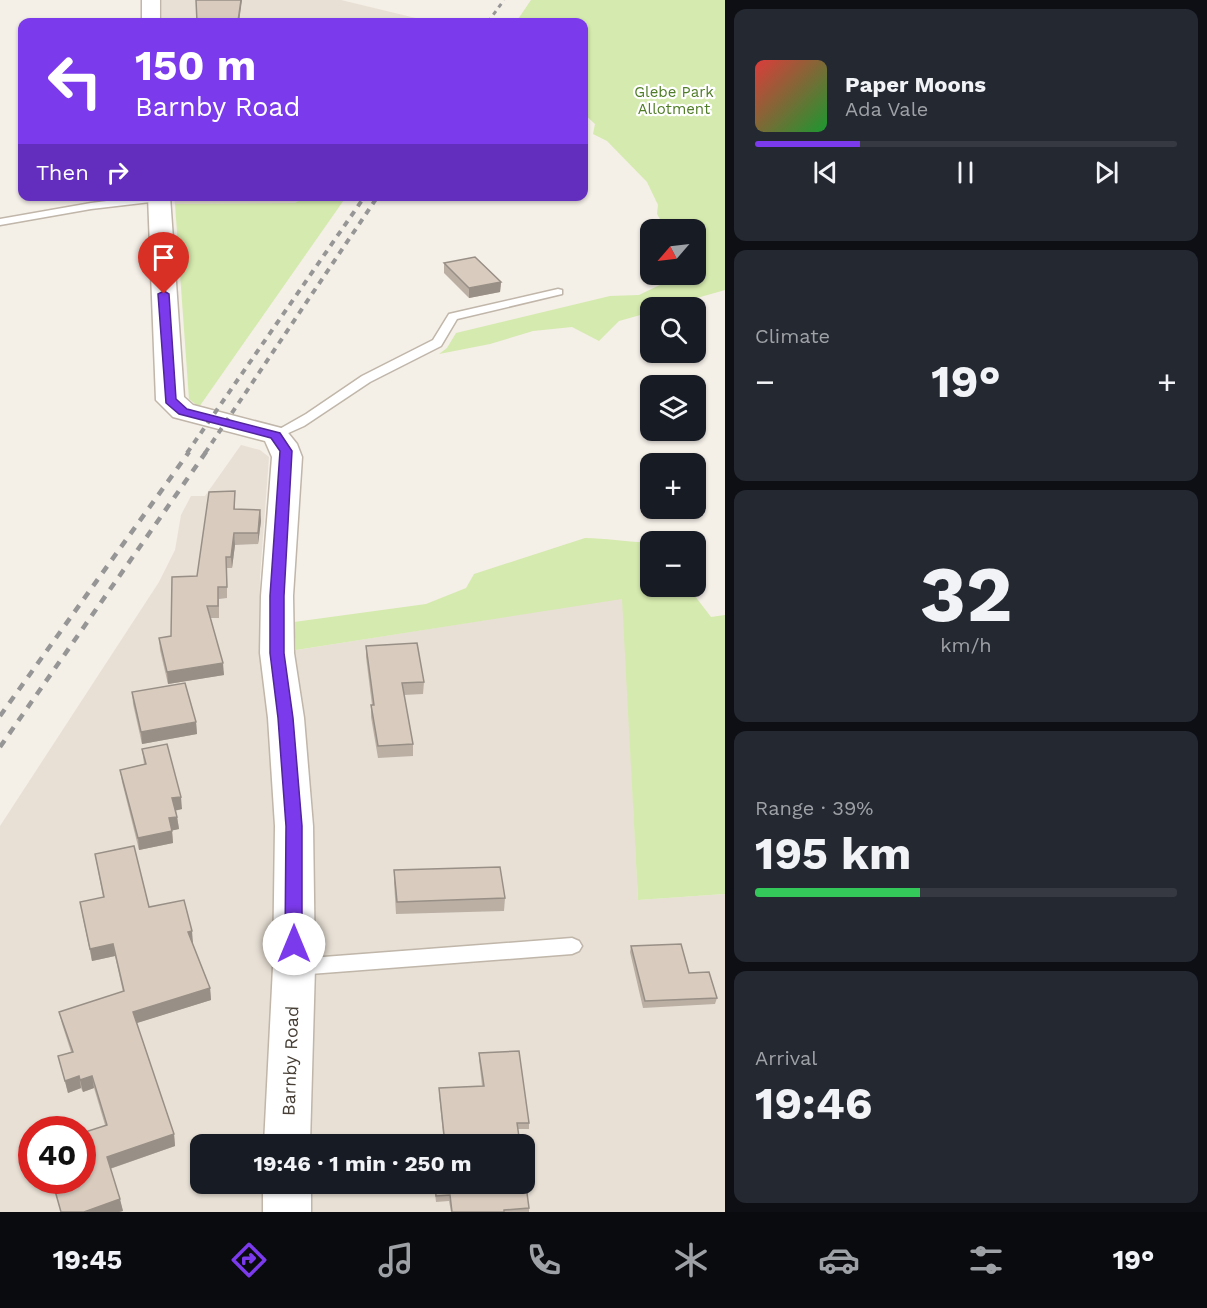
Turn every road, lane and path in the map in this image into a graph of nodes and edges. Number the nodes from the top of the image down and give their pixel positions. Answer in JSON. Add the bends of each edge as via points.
{"nodes":[{"id":1,"x":151,"y":0,"type":"edge"},
{"id":2,"x":151,"y":18,"type":"edge"},
{"id":3,"x":129,"y":201,"type":"edge"},
{"id":4,"x":159,"y":201,"type":"edge"},
{"id":5,"x":0,"y":222,"type":"edge"},
{"id":6,"x":558,"y":292,"type":"dead end"},
{"id":7,"x":275,"y":435,"type":"junction"},
{"id":8,"x":572,"y":946,"type":"dead end"},
{"id":9,"x":294,"y":967,"type":"junction"},
{"id":10,"x":287,"y":1134,"type":"edge"},
{"id":11,"x":287,"y":1194,"type":"edge"},
{"id":12,"x":287,"y":1212,"type":"edge"}],
"edges":[{"from":1,"to":2,"type":"street"},
{"from":3,"to":5,"type":"lane"},
{"from":4,"to":7,"type":"street","via":[[170,400],[183,411]]},
{"from":6,"to":7,"type":"lane","via":[[453,316],[446,333],[436,343],[371,376],[302,423]]},
{"from":7,"to":9,"type":"street","name":"Barnby Road","via":[[284,444],[287,457],[277,653],[294,826]]},
{"from":8,"to":9,"type":"lane"},
{"from":9,"to":10,"type":"street","name":"Barnby Road"},
{"from":11,"to":12,"type":"street"}]}
